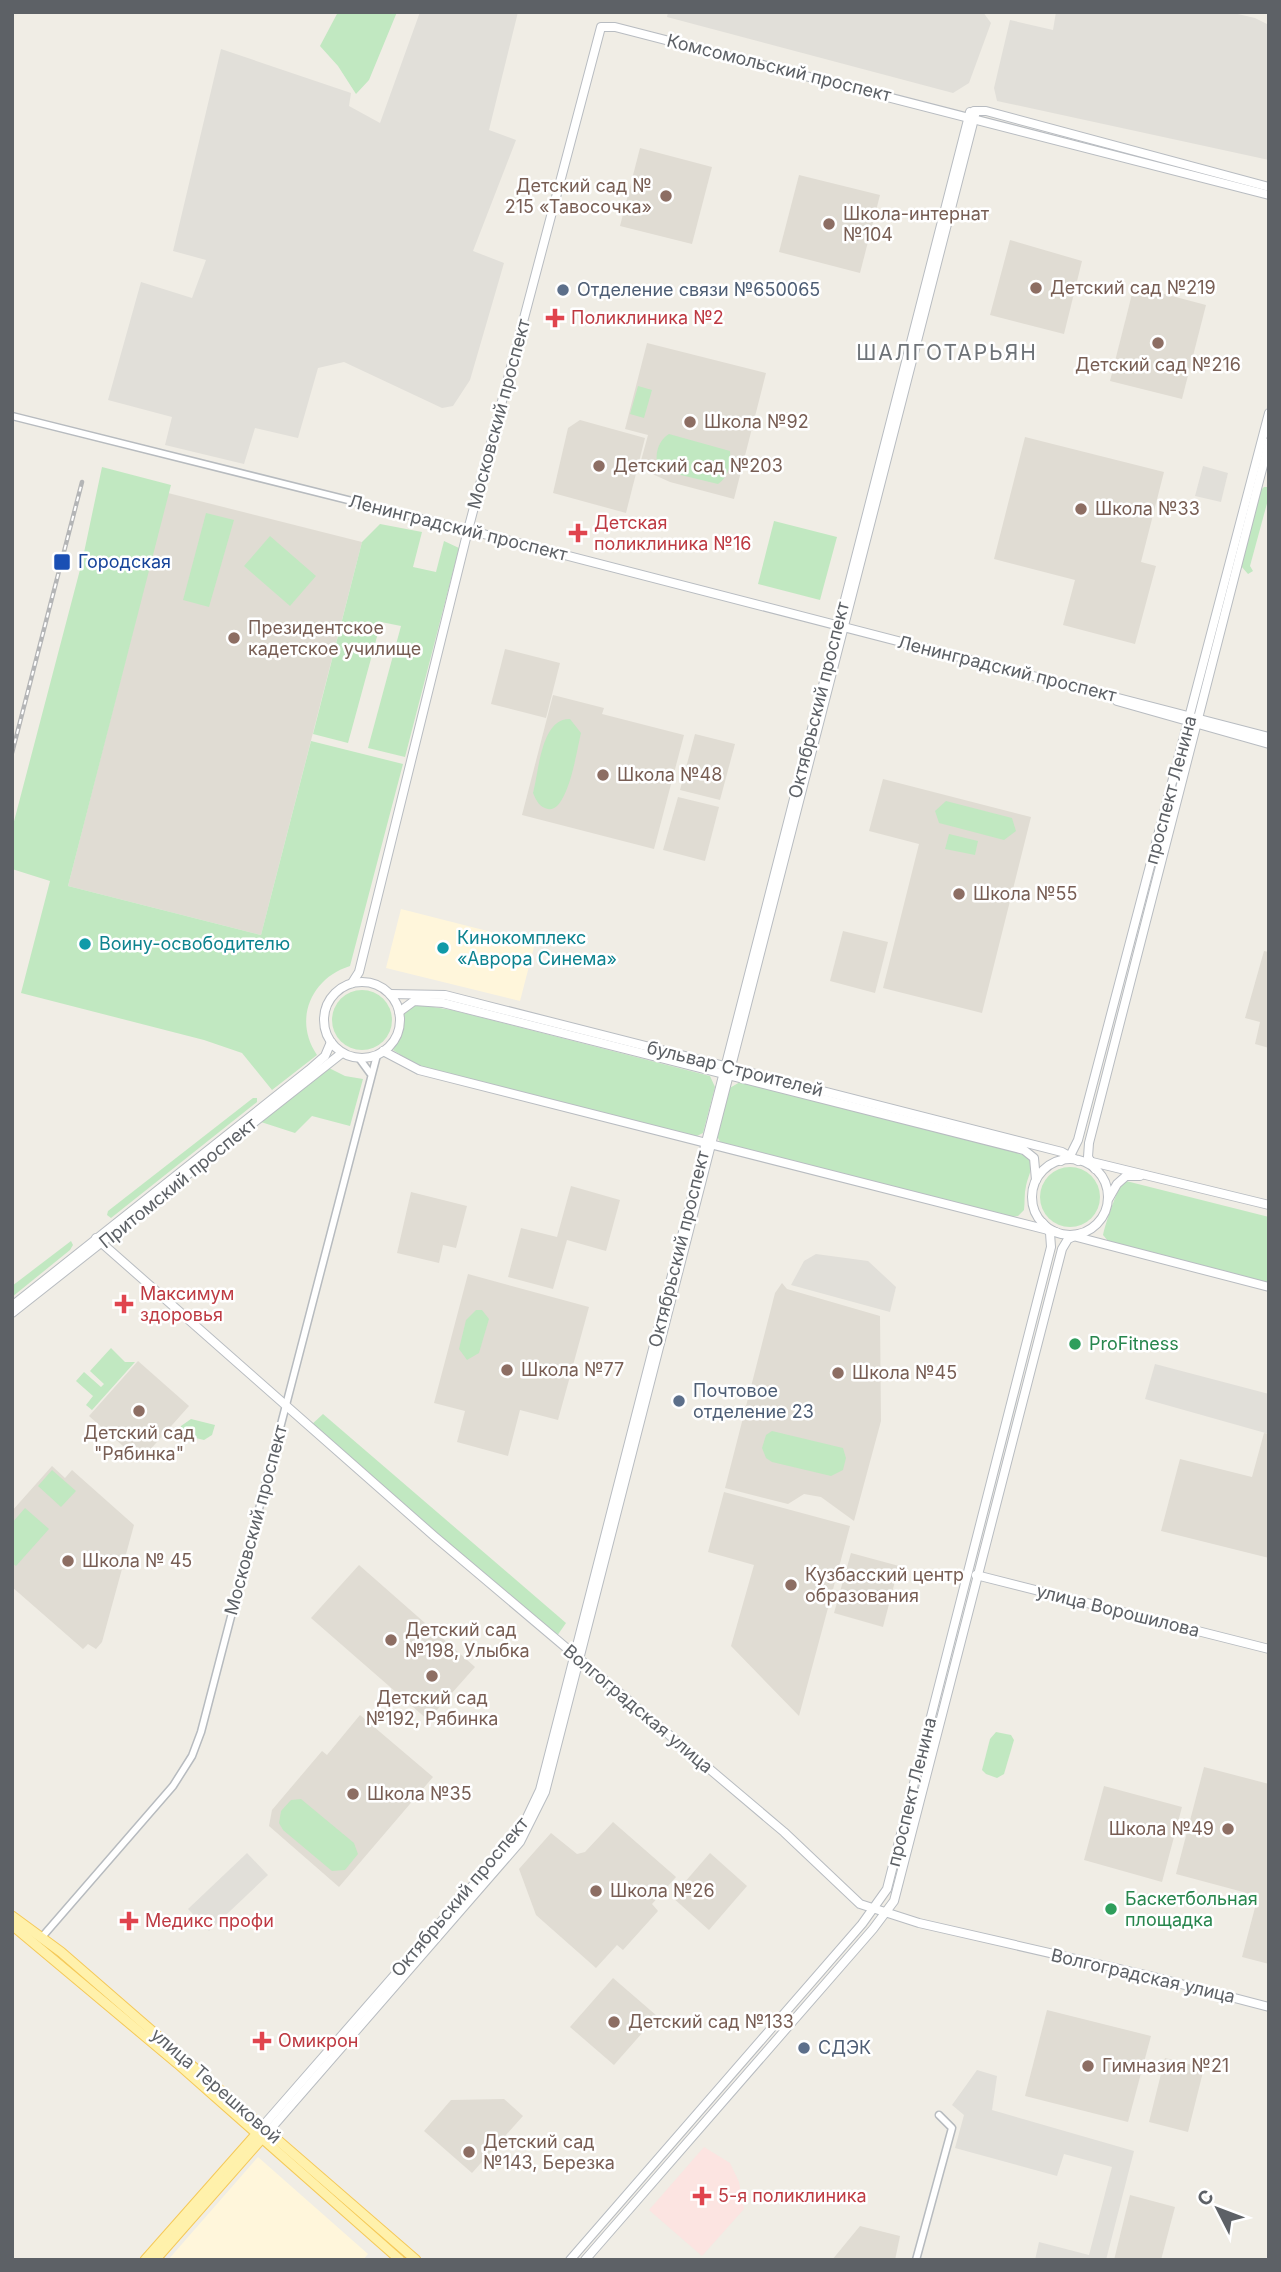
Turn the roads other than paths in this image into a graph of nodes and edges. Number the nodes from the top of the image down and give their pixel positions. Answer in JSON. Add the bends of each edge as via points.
{"nodes":[{"id":1,"x":601,"y":27,"type":"joint"},
{"id":2,"x":972,"y":114,"type":"junction"},
{"id":3,"x":1269,"y":187,"type":"edge"},
{"id":4,"x":1269,"y":195,"type":"edge"},
{"id":5,"x":1269,"y":413,"type":"edge"},
{"id":6,"x":12,"y":416,"type":"edge"},
{"id":7,"x":1269,"y":442,"type":"edge"},
{"id":8,"x":468,"y":530,"type":"junction"},
{"id":9,"x":841,"y":626,"type":"junction"},
{"id":10,"x":1194,"y":721,"type":"junction"},
{"id":11,"x":1269,"y":737,"type":"edge"},
{"id":12,"x":1269,"y":744,"type":"edge"},
{"id":13,"x":361,"y":964,"type":"junction"},
{"id":14,"x":352,"y":983,"type":"junction"},
{"id":15,"x":371,"y":983,"type":"junction"},
{"id":16,"x":390,"y":994,"type":"junction"},
{"id":17,"x":399,"y":1012,"type":"junction"},
{"id":18,"x":331,"y":1042,"type":"junction"},
{"id":19,"x":342,"y":1053,"type":"junction"},
{"id":20,"x":380,"y":1053,"type":"junction"},
{"id":21,"x":359,"y":1058,"type":"junction"},
{"id":22,"x":727,"y":1070,"type":"junction"},
{"id":23,"x":371,"y":1075,"type":"junction"},
{"id":24,"x":708,"y":1145,"type":"junction"},
{"id":25,"x":1070,"y":1155,"type":"junction"},
{"id":26,"x":1061,"y":1161,"type":"junction"},
{"id":27,"x":1083,"y":1161,"type":"junction"},
{"id":28,"x":1037,"y":1180,"type":"junction"},
{"id":29,"x":1108,"y":1201,"type":"junction"},
{"id":30,"x":1269,"y":1207,"type":"edge"},
{"id":31,"x":1049,"y":1229,"type":"junction"},
{"id":32,"x":1073,"y":1235,"type":"junction"},
{"id":33,"x":99,"y":1241,"type":"junction"},
{"id":34,"x":1269,"y":1287,"type":"edge"},
{"id":35,"x":12,"y":1306,"type":"edge"},
{"id":36,"x":12,"y":1313,"type":"edge"},
{"id":37,"x":286,"y":1407,"type":"junction"},
{"id":38,"x":968,"y":1573,"type":"junction"},
{"id":39,"x":979,"y":1576,"type":"junction"},
{"id":40,"x":1269,"y":1649,"type":"edge"},
{"id":41,"x":578,"y":1658,"type":"junction"},
{"id":42,"x":874,"y":1910,"type":"junction"},
{"id":43,"x":886,"y":1914,"type":"junction"},
{"id":44,"x":12,"y":1916,"type":"edge"},
{"id":45,"x":12,"y":1925,"type":"edge"},
{"id":46,"x":42,"y":1937,"type":"junction"},
{"id":47,"x":1269,"y":2007,"type":"edge"},
{"id":48,"x":939,"y":2115,"type":"dead end"},
{"id":49,"x":262,"y":2133,"type":"junction"},
{"id":50,"x":636,"y":2184,"type":"junction"},
{"id":51,"x":631,"y":2208,"type":"junction"},
{"id":52,"x":145,"y":2260,"type":"edge"},
{"id":53,"x":155,"y":2260,"type":"edge"},
{"id":54,"x":400,"y":2260,"type":"edge"},
{"id":55,"x":416,"y":2260,"type":"edge"},
{"id":56,"x":570,"y":2260,"type":"edge"},
{"id":57,"x":585,"y":2260,"type":"edge"},
{"id":58,"x":916,"y":2260,"type":"edge"}],
"edges":[{"from":1,"to":2,"type":"main road","name":"Комсомольский проспект"},
{"from":1,"to":8,"type":"main road","name":"Московский проспект"},
{"from":2,"to":3,"type":"main road","name":"Комсомольский проспект","via":[[986,111]]},
{"from":2,"to":4,"type":"main road","name":"Комсомольский проспект"},
{"from":2,"to":9,"type":"main road","name":"Октябрьский проспект"},
{"from":5,"to":10,"type":"main road","name":"проспект Ленина"},
{"from":6,"to":8,"type":"street","name":"Ленинградский проспект"},
{"from":7,"to":10,"type":"main road","name":"проспект Ленина"},
{"from":8,"to":9,"type":"main road","name":"Ленинградский проспект"},
{"from":8,"to":13,"type":"main road","name":"Московский проспект"},
{"from":9,"to":10,"type":"main road","name":"Ленинградский проспект","via":[[1109,698],[1129,699]]},
{"from":9,"to":22,"type":"main road","name":"Октябрьский проспект"},
{"from":10,"to":11,"type":"main road","name":"Ленинградский проспект"},
{"from":10,"to":12,"type":"main road","name":"Ленинградский проспект"},
{"from":10,"to":25,"type":"main road","name":"проспект Ленина","via":[[1078,1140]]},
{"from":10,"to":27,"type":"main road","name":"проспект Ленина"},
{"from":13,"to":14,"type":"main road","name":"Московский проспект"},
{"from":13,"to":15,"type":"main road"},
{"from":14,"to":15,"type":"main road"},
{"from":14,"to":18,"type":"main road","via":[[339,989],[327,1005],[324,1025]]},
{"from":15,"to":16,"type":"main road"},
{"from":16,"to":17,"type":"main road"},
{"from":16,"to":22,"type":"main road","name":"бульвар Строителей","via":[[445,995]]},
{"from":17,"to":20,"type":"main road","via":[[397,1034]]},
{"from":17,"to":22,"type":"main road","name":"бульвар Строителей","via":[[414,1001],[443,1003]]},
{"from":18,"to":19,"type":"main road"},
{"from":18,"to":33,"type":"main road","name":"Притомский проспект","via":[[325,1056],[309,1070]]},
{"from":19,"to":21,"type":"main road"},
{"from":19,"to":33,"type":"main road","name":"Притомский проспект"},
{"from":20,"to":21,"type":"main road"},
{"from":20,"to":23,"type":"street","name":"Московский проспект"},
{"from":20,"to":24,"type":"main road","via":[[419,1070]]},
{"from":21,"to":23,"type":"street"},
{"from":22,"to":24,"type":"main road","name":"Октябрьский проспект"},
{"from":22,"to":25,"type":"main road","name":"бульвар Строителей"},
{"from":22,"to":28,"type":"main road","name":"бульвар Строителей","via":[[1024,1150],[1034,1158]]},
{"from":23,"to":37,"type":"street","name":"Московский проспект"},
{"from":24,"to":31,"type":"main road"},
{"from":24,"to":41,"type":"main road","name":"Октябрьский проспект"},
{"from":25,"to":26,"type":"main road"},
{"from":25,"to":27,"type":"main road","name":"бульвар Строителей"},
{"from":26,"to":27,"type":"main road"},
{"from":26,"to":28,"type":"main road","via":[[1049,1166]]},
{"from":27,"to":29,"type":"main road","via":[[1104,1182]]},
{"from":27,"to":30,"type":"main road","name":"бульвар Строителей"},
{"from":28,"to":31,"type":"main road","via":[[1032,1203]]},
{"from":29,"to":30,"type":"main road","name":"бульвар Строителей","via":[[1121,1180],[1135,1175]]},
{"from":29,"to":32,"type":"main road","via":[[1091,1229]]},
{"from":31,"to":32,"type":"main road"},
{"from":31,"to":38,"type":"main road","name":"проспект Ленина","via":[[1051,1247]]},
{"from":32,"to":34,"type":"main road"},
{"from":32,"to":39,"type":"main road","name":"проспект Ленина","via":[[1062,1249]]},
{"from":33,"to":35,"type":"main road","name":"Притомский проспект"},
{"from":33,"to":36,"type":"main road","name":"Притомский проспект"},
{"from":33,"to":37,"type":"main road","name":"Волгоградская улица"},
{"from":37,"to":41,"type":"main road","name":"Волгоградская улица"},
{"from":37,"to":46,"type":"street","name":"Московский проспект","via":[[192,1756],[173,1786]]},
{"from":38,"to":39,"type":"main road","name":"улица Ворошилова"},
{"from":38,"to":42,"type":"main road","name":"проспект Ленина","via":[[888,1883]]},
{"from":39,"to":40,"type":"main road","name":"улица Ворошилова"},
{"from":39,"to":43,"type":"main road","name":"проспект Ленина","via":[[899,1886]]},
{"from":41,"to":42,"type":"main road","name":"Волгоградская улица","via":[[784,1832],[854,1900]]},
{"from":41,"to":49,"type":"main road","name":"Октябрьский проспект","via":[[540,1790],[521,1830]]},
{"from":42,"to":43,"type":"main road","name":"Волгоградская улица"},
{"from":42,"to":50,"type":"main road","name":"проспект Ленина"},
{"from":43,"to":47,"type":"main road","name":"Волгоградская улица"},
{"from":43,"to":51,"type":"main road","name":"проспект Ленина"},
{"from":44,"to":46,"type":"main road","name":"улица Терешковой"},
{"from":45,"to":49,"type":"main road","name":"улица Терешковой"},
{"from":46,"to":49,"type":"main road","name":"улица Терешковой"},
{"from":48,"to":58,"type":"street","via":[[952,2128]]},
{"from":49,"to":52,"type":"main road","name":"Октябрьский проспект"},
{"from":49,"to":53,"type":"main road","name":"Октябрьский проспект"},
{"from":49,"to":54,"type":"main road","name":"улица Терешковой"},
{"from":49,"to":55,"type":"main road","name":"улица Терешковой"},
{"from":50,"to":51,"type":"main road","via":[[628,2201]]},
{"from":50,"to":56,"type":"main road","name":"проспект Ленина"},
{"from":51,"to":57,"type":"main road","name":"проспект Ленина"}]}
